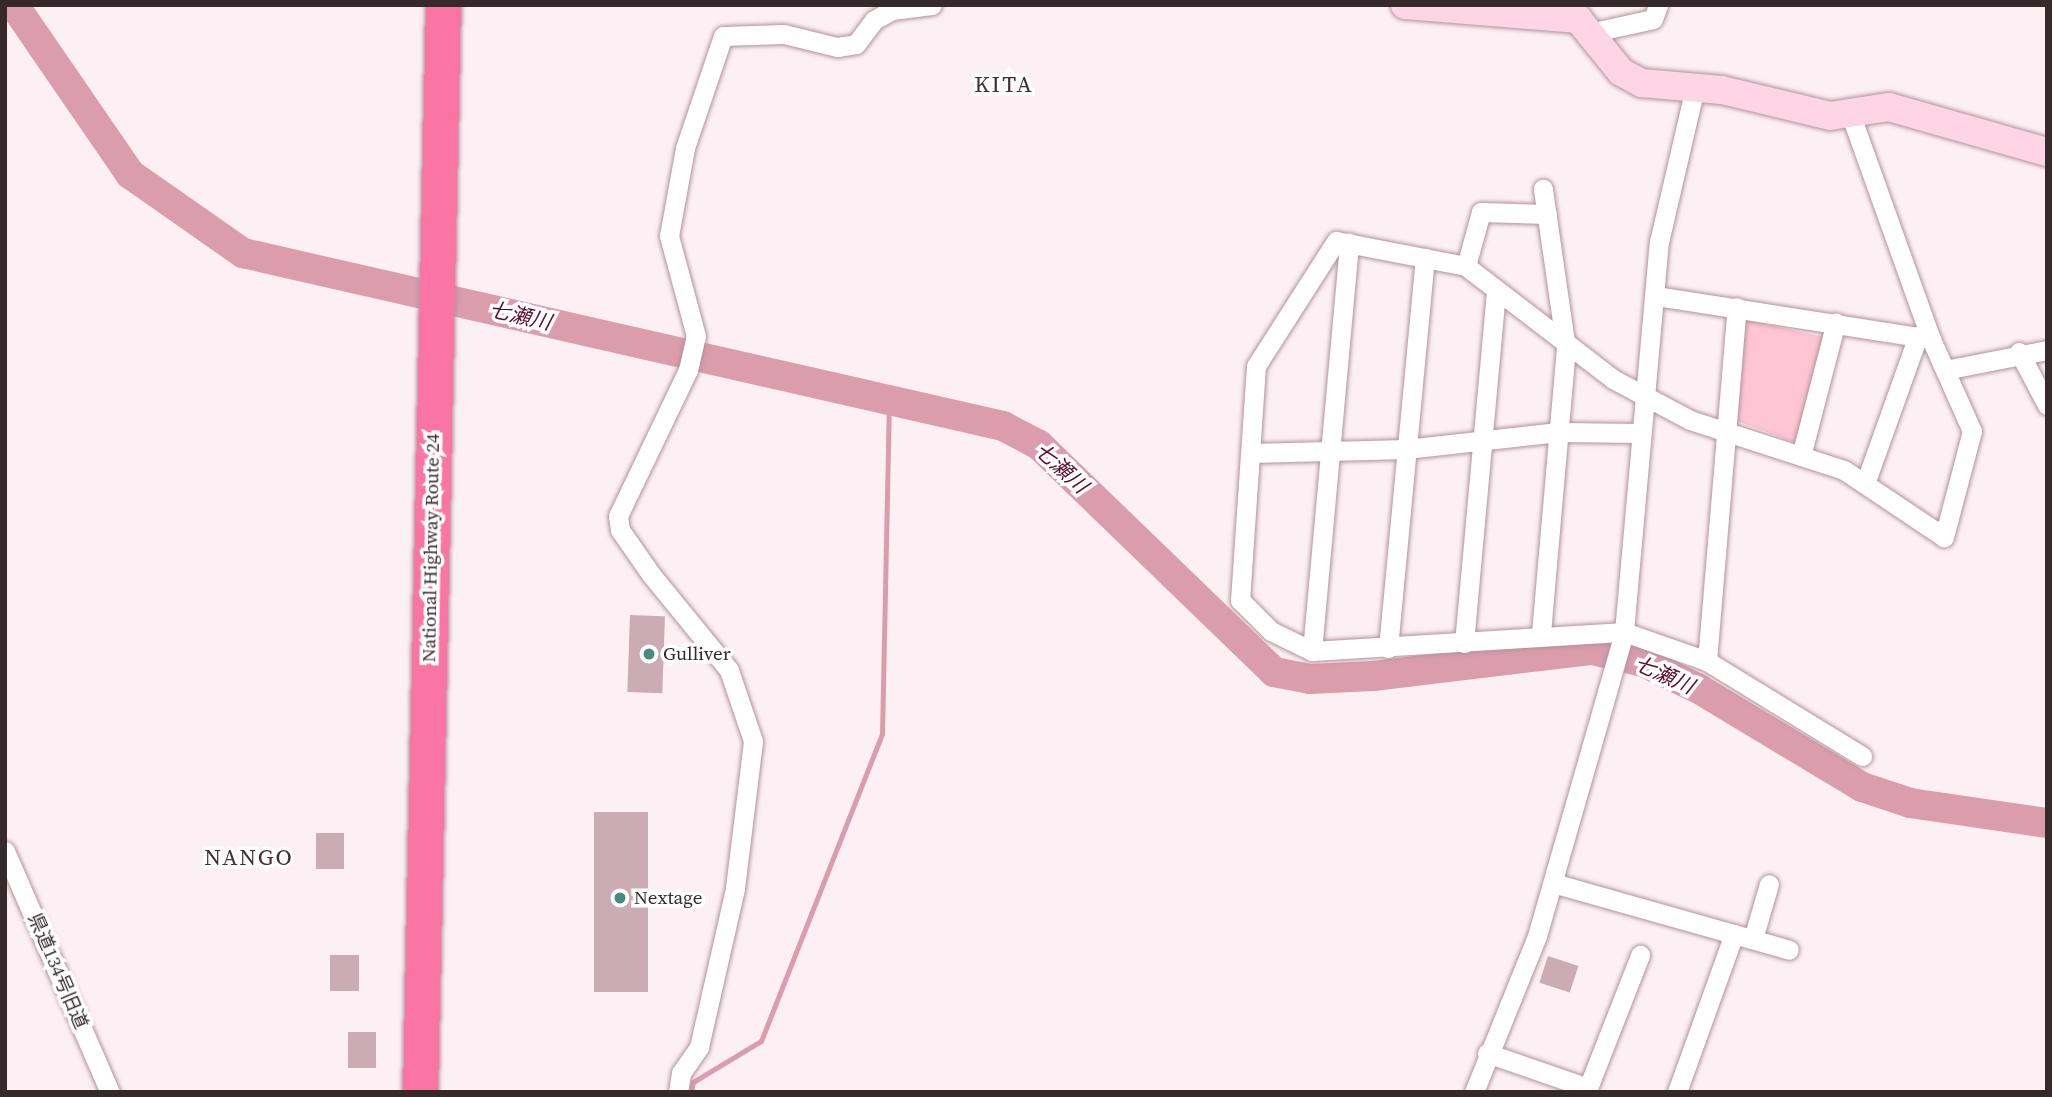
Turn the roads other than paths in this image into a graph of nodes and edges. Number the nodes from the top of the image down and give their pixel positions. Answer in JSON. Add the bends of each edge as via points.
{"nodes":[{"id":1,"x":419,"y":5,"type":"edge"},
{"id":2,"x":443,"y":5,"type":"edge"},
{"id":3,"x":932,"y":5,"type":"edge"},
{"id":4,"x":1405,"y":5,"type":"edge"},
{"id":5,"x":1658,"y":5,"type":"edge"},
{"id":6,"x":1594,"y":32,"type":"junction"},
{"id":7,"x":1694,"y":92,"type":"junction"},
{"id":8,"x":1850,"y":113,"type":"junction"},
{"id":9,"x":2047,"y":152,"type":"edge"},
{"id":10,"x":1543,"y":189,"type":"dead end"},
{"id":11,"x":1547,"y":214,"type":"junction"},
{"id":12,"x":1349,"y":243,"type":"junction"},
{"id":13,"x":1424,"y":258,"type":"junction"},
{"id":14,"x":426,"y":261,"type":"junction"},
{"id":15,"x":1466,"y":266,"type":"junction"},
{"id":16,"x":1496,"y":292,"type":"junction"},
{"id":17,"x":1657,"y":296,"type":"junction"},
{"id":18,"x":1737,"y":307,"type":"junction"},
{"id":19,"x":1836,"y":322,"type":"junction"},
{"id":20,"x":1925,"y":338,"type":"junction"},
{"id":21,"x":1566,"y":349,"type":"junction"},
{"id":22,"x":2047,"y":350,"type":"edge"},
{"id":23,"x":2020,"y":352,"type":"junction"},
{"id":24,"x":424,"y":366,"type":"junction"},
{"id":25,"x":1945,"y":370,"type":"junction"},
{"id":26,"x":1644,"y":394,"type":"junction"},
{"id":27,"x":2047,"y":405,"type":"edge"},
{"id":28,"x":1724,"y":431,"type":"junction"},
{"id":29,"x":1558,"y":432,"type":"junction"},
{"id":30,"x":1641,"y":433,"type":"junction"},
{"id":31,"x":1481,"y":441,"type":"junction"},
{"id":32,"x":1406,"y":449,"type":"junction"},
{"id":33,"x":1251,"y":453,"type":"junction"},
{"id":34,"x":1329,"y":454,"type":"junction"},
{"id":35,"x":1801,"y":456,"type":"junction"},
{"id":36,"x":1866,"y":481,"type":"junction"},
{"id":37,"x":1624,"y":632,"type":"junction"},
{"id":38,"x":1541,"y":633,"type":"junction"},
{"id":39,"x":1464,"y":643,"type":"junction"},
{"id":40,"x":1388,"y":648,"type":"junction"},
{"id":41,"x":1312,"y":651,"type":"junction"},
{"id":42,"x":1707,"y":661,"type":"junction"},
{"id":43,"x":1862,"y":756,"type":"dead end"},
{"id":44,"x":5,"y":850,"type":"edge"},
{"id":45,"x":1553,"y":883,"type":"junction"},
{"id":46,"x":1769,"y":884,"type":"dead end"},
{"id":47,"x":1743,"y":937,"type":"junction"},
{"id":48,"x":1789,"y":950,"type":"dead end"},
{"id":49,"x":1640,"y":955,"type":"dead end"},
{"id":50,"x":1488,"y":1053,"type":"junction"},
{"id":51,"x":110,"y":1092,"type":"edge"},
{"id":52,"x":397,"y":1092,"type":"edge"},
{"id":53,"x":420,"y":1092,"type":"edge"},
{"id":54,"x":678,"y":1092,"type":"edge"},
{"id":55,"x":1474,"y":1092,"type":"edge"},
{"id":56,"x":1678,"y":1092,"type":"edge"}],
"edges":[{"from":1,"to":14,"type":"highway","name":"National Highway Route 24"},
{"from":2,"to":14,"type":"highway","name":"National Highway Route 24"},
{"from":3,"to":54,"type":"street","via":[[892,10],[874,20],[856,44],[837,47],[784,34],[723,36],[685,148],[669,236],[696,336],[688,370],[618,516],[620,530],[729,670],[753,741],[735,888],[699,1047],[681,1073]]},
{"from":4,"to":6,"type":"street","via":[[1550,14],[1578,19]]},
{"from":5,"to":6,"type":"street","via":[[1653,19]]},
{"from":6,"to":7,"type":"street","via":[[1621,72]]},
{"from":7,"to":8,"type":"street","via":[[1722,90],[1815,114]]},
{"from":7,"to":17,"type":"street","via":[[1659,242]]},
{"from":8,"to":9,"type":"street","via":[[1889,107]]},
{"from":8,"to":20,"type":"street"},
{"from":10,"to":11,"type":"street"},
{"from":11,"to":15,"type":"street","via":[[1482,212]]},
{"from":11,"to":21,"type":"street"},
{"from":12,"to":13,"type":"street"},
{"from":12,"to":33,"type":"street","via":[[1336,240],[1256,366]]},
{"from":12,"to":34,"type":"street"},
{"from":13,"to":15,"type":"street"},
{"from":13,"to":32,"type":"street"},
{"from":14,"to":24,"type":"highway","name":"National Highway Route 24"},
{"from":15,"to":16,"type":"street"},
{"from":16,"to":21,"type":"street"},
{"from":16,"to":31,"type":"street"},
{"from":17,"to":18,"type":"street"},
{"from":17,"to":26,"type":"street"},
{"from":18,"to":19,"type":"street"},
{"from":18,"to":28,"type":"street"},
{"from":19,"to":20,"type":"street"},
{"from":19,"to":35,"type":"street"},
{"from":20,"to":25,"type":"street"},
{"from":20,"to":36,"type":"street"},
{"from":21,"to":26,"type":"street"},
{"from":21,"to":29,"type":"street"},
{"from":22,"to":23,"type":"street"},
{"from":23,"to":25,"type":"street"},
{"from":23,"to":27,"type":"street"},
{"from":24,"to":52,"type":"highway","name":"National Highway Route 24"},
{"from":24,"to":53,"type":"highway","name":"National Highway Route 24"},
{"from":25,"to":36,"type":"street","via":[[1972,431],[1944,537]]},
{"from":26,"to":28,"type":"street"},
{"from":26,"to":30,"type":"street"},
{"from":28,"to":35,"type":"street"},
{"from":28,"to":42,"type":"street"},
{"from":29,"to":30,"type":"street"},
{"from":29,"to":31,"type":"street"},
{"from":29,"to":38,"type":"street"},
{"from":30,"to":37,"type":"street"},
{"from":31,"to":32,"type":"street"},
{"from":31,"to":39,"type":"street"},
{"from":32,"to":34,"type":"street"},
{"from":32,"to":40,"type":"street"},
{"from":33,"to":34,"type":"street"},
{"from":33,"to":41,"type":"street","via":[[1240,600],[1271,631]]},
{"from":34,"to":41,"type":"street"},
{"from":35,"to":36,"type":"street"},
{"from":37,"to":38,"type":"street"},
{"from":37,"to":42,"type":"street"},
{"from":37,"to":45,"type":"street"},
{"from":38,"to":39,"type":"street"},
{"from":39,"to":40,"type":"street"},
{"from":40,"to":41,"type":"street"},
{"from":42,"to":43,"type":"street"},
{"from":44,"to":51,"type":"street","name":"県道134号旧道"},
{"from":45,"to":47,"type":"street"},
{"from":45,"to":50,"type":"street"},
{"from":46,"to":47,"type":"street"},
{"from":47,"to":48,"type":"street"},
{"from":47,"to":56,"type":"street"},
{"from":49,"to":50,"type":"street","via":[[1588,1088]]},
{"from":50,"to":55,"type":"street"}]}
